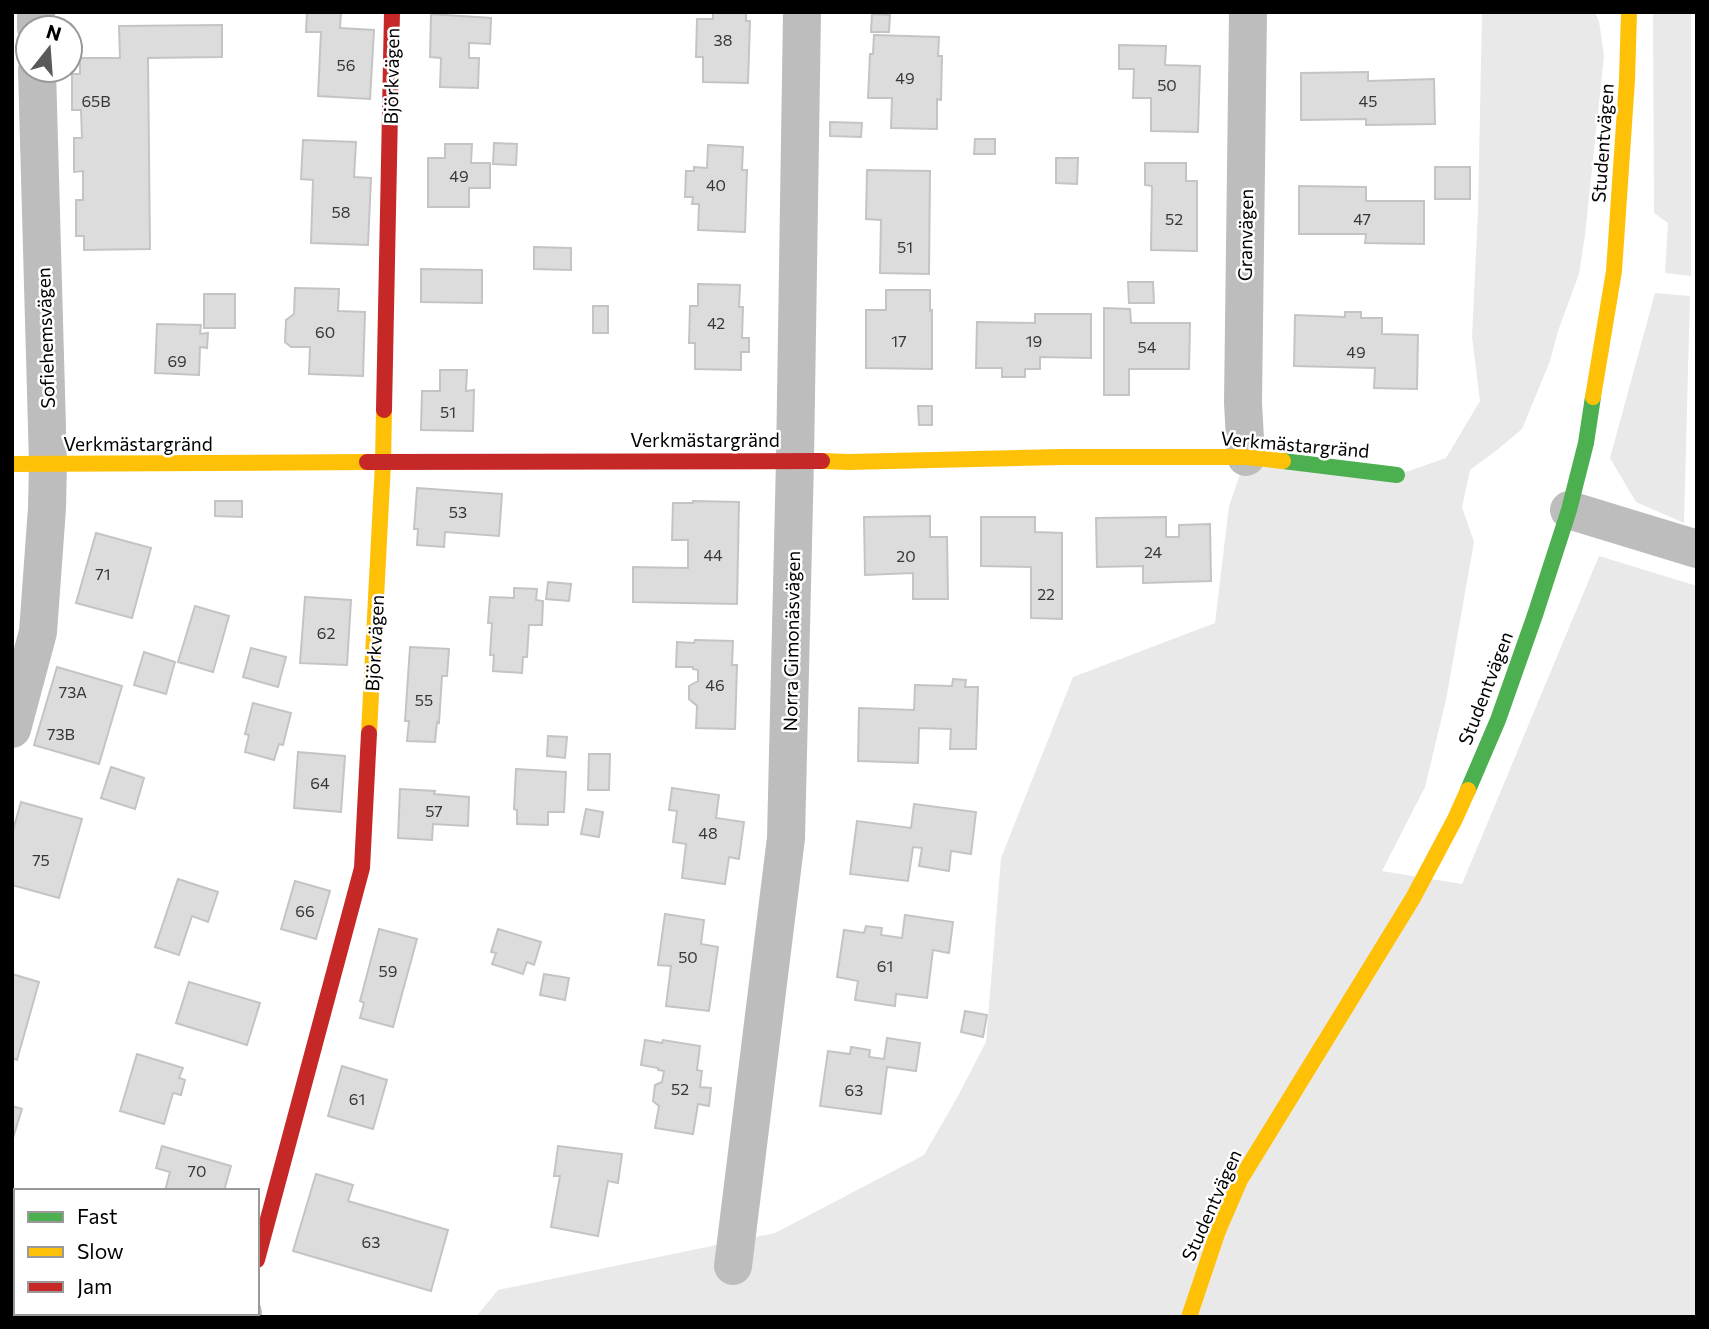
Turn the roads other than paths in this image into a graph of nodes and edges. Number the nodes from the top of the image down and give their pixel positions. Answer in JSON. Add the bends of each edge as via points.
{"nodes":[{"id":1,"x":392,"y":12,"type":"edge"},
{"id":2,"x":802,"y":12,"type":"edge"},
{"id":3,"x":1248,"y":12,"type":"edge"},
{"id":4,"x":1629,"y":12,"type":"edge"},
{"id":5,"x":37,"y":84,"type":"edge"},
{"id":6,"x":1246,"y":457,"type":"junction"},
{"id":7,"x":796,"y":460,"type":"junction"},
{"id":8,"x":383,"y":463,"type":"junction"},
{"id":9,"x":30,"y":464,"type":"edge"},
{"id":10,"x":1397,"y":475,"type":"dead end"},
{"id":11,"x":1569,"y":510,"type":"junction"},
{"id":12,"x":1697,"y":549,"type":"edge"},
{"id":13,"x":12,"y":729,"type":"edge"},
{"id":14,"x":259,"y":1253,"type":"edge"},
{"id":15,"x":733,"y":1266,"type":"dead end"},
{"id":16,"x":1189,"y":1317,"type":"edge"}],
"edges":[{"from":1,"to":8,"type":"street","name":"Björkvägen"},
{"from":2,"to":7,"type":"street","name":"Norra Gimonäsvägen"},
{"from":3,"to":6,"type":"street","name":"Granvägen"},
{"from":4,"to":11,"type":"street","name":"Studentvägen","via":[[1614,271],[1586,443]]},
{"from":5,"to":9,"type":"street","name":"Sofiehemsvägen"},
{"from":6,"to":7,"type":"street","name":"Verkmästargränd"},
{"from":6,"to":10,"type":"street","name":"Verkmästargränd"},
{"from":7,"to":8,"type":"street","name":"Verkmästargränd"},
{"from":7,"to":15,"type":"street","name":"Norra Gimonäsvägen","via":[[786,838]]},
{"from":8,"to":9,"type":"street","name":"Verkmästargränd"},
{"from":8,"to":14,"type":"street","name":"Björkvägen","via":[[362,868]]},
{"from":9,"to":13,"type":"street","name":"Sofiehemsvägen","via":[[47,508],[38,632]]},
{"from":11,"to":12,"type":"street"},
{"from":11,"to":16,"type":"street","name":"Studentvägen","via":[[1498,720],[1455,820],[1413,898],[1240,1180]]}]}
